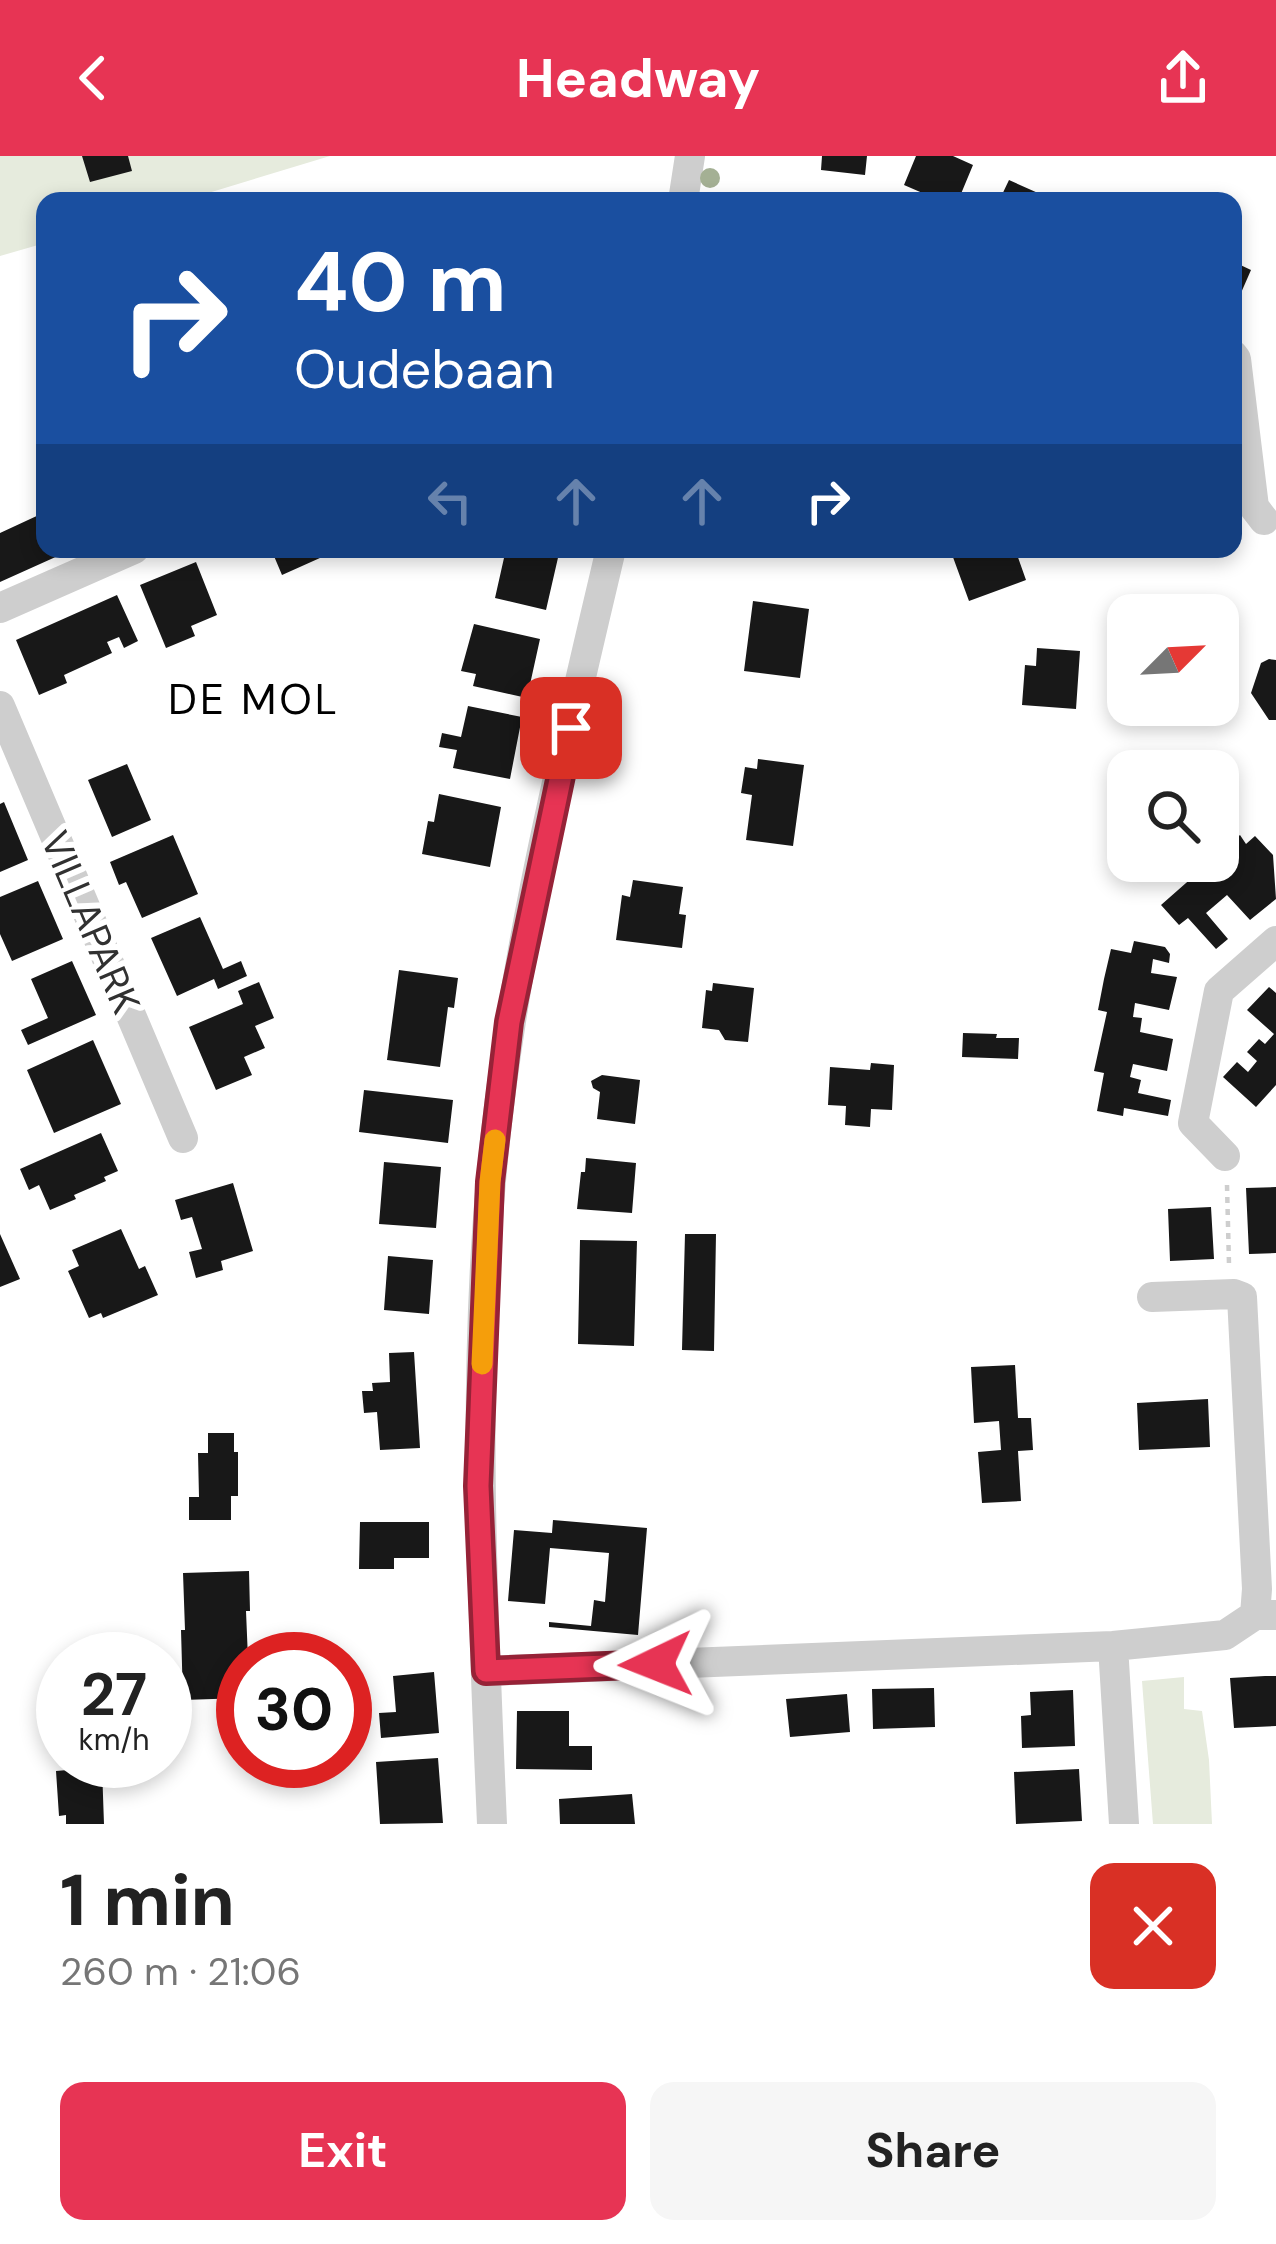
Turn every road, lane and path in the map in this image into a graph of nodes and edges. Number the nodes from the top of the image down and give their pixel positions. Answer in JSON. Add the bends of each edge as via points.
{"nodes":[{"id":1,"x":690,"y":156,"type":"edge"},
{"id":2,"x":684,"y":192,"type":"edge"},
{"id":3,"x":1242,"y":406,"type":"edge"},
{"id":4,"x":1272,"y":521,"type":"edge"},
{"id":5,"x":114,"y":558,"type":"edge"},
{"id":6,"x":609,"y":558,"type":"edge"},
{"id":7,"x":0,"y":608,"type":"edge"},
{"id":8,"x":0,"y":706,"type":"edge"},
{"id":9,"x":1276,"y":941,"type":"edge"},
{"id":10,"x":183,"y":1138,"type":"dead end"},
{"id":11,"x":1225,"y":1156,"type":"joint"},
{"id":12,"x":1230,"y":1279,"type":"dead end"},
{"id":13,"x":1152,"y":1297,"type":"dead end"},
{"id":14,"x":1265,"y":1615,"type":"edge"},
{"id":15,"x":1113,"y":1646,"type":"junction"},
{"id":16,"x":486,"y":1671,"type":"junction"},
{"id":17,"x":492,"y":1824,"type":"edge"},
{"id":18,"x":1124,"y":1824,"type":"edge"}],
"edges":[{"from":1,"to":2,"type":"street"},
{"from":3,"to":4,"type":"street","via":[[1255,507]]},
{"from":5,"to":7,"type":"street"},
{"from":6,"to":16,"type":"street","via":[[509,1022],[490,1182],[478,1486]]},
{"from":8,"to":10,"type":"street","name":"VILLAPARK"},
{"from":9,"to":11,"type":"street","via":[[1219,991],[1193,1123]]},
{"from":11,"to":12,"type":"path"},
{"from":13,"to":14,"type":"street","via":[[1243,1297],[1257,1589]]},
{"from":14,"to":15,"type":"street","via":[[1225,1635]]},
{"from":15,"to":16,"type":"street"},
{"from":15,"to":18,"type":"street"},
{"from":16,"to":17,"type":"street"}]}
